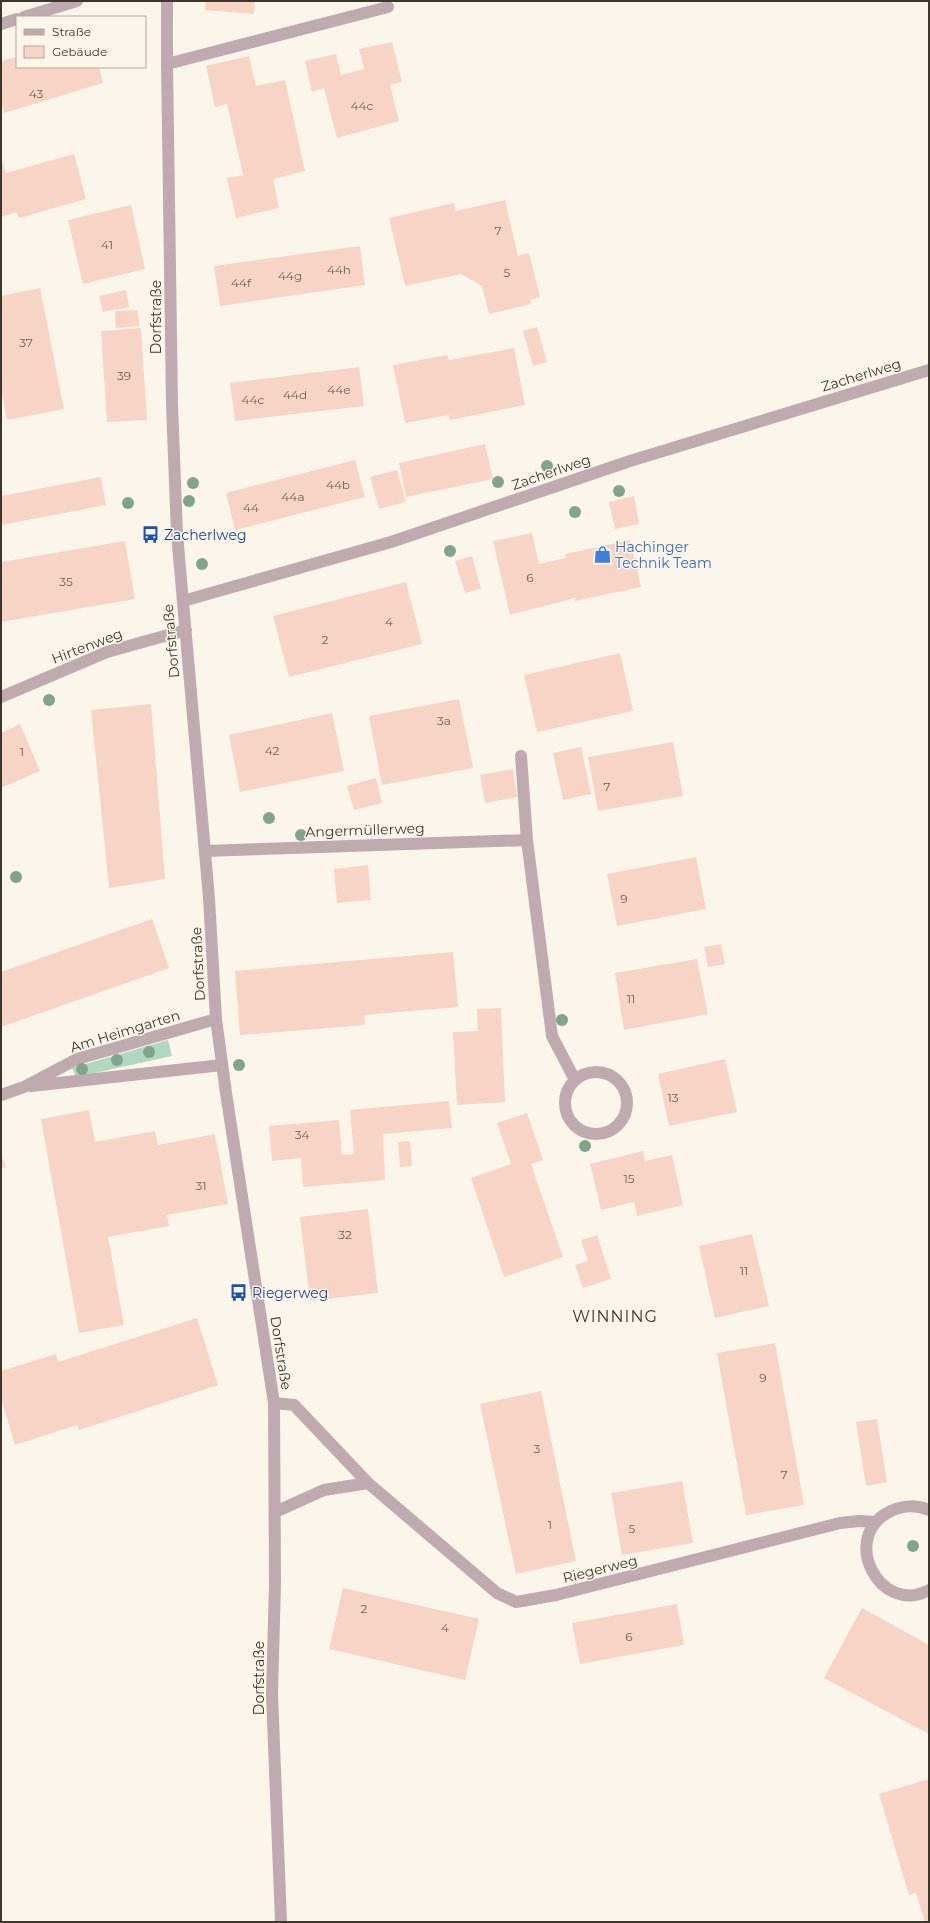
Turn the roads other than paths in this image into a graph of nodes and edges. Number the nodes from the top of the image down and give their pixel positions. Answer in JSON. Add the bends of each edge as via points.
{"nodes":[{"id":1,"x":77,"y":1,"type":"edge"},
{"id":2,"x":168,"y":1,"type":"edge"},
{"id":3,"x":388,"y":7,"type":"dead end"},
{"id":4,"x":27,"y":16,"type":"edge"},
{"id":5,"x":16,"y":19,"type":"edge"},
{"id":6,"x":1,"y":24,"type":"edge"},
{"id":7,"x":167,"y":64,"type":"junction"},
{"id":8,"x":929,"y":370,"type":"edge"},
{"id":9,"x":183,"y":601,"type":"junction"},
{"id":10,"x":186,"y":630,"type":"junction"},
{"id":11,"x":1,"y":697,"type":"edge"},
{"id":12,"x":521,"y":756,"type":"dead end"},
{"id":13,"x":527,"y":840,"type":"junction"},
{"id":14,"x":205,"y":851,"type":"junction"},
{"id":15,"x":216,"y":1019,"type":"junction"},
{"id":16,"x":222,"y":1065,"type":"junction"},
{"id":17,"x":575,"y":1080,"type":"junction"},
{"id":18,"x":24,"y":1087,"type":"junction"},
{"id":19,"x":1,"y":1095,"type":"edge"},
{"id":20,"x":274,"y":1403,"type":"junction"},
{"id":21,"x":368,"y":1483,"type":"junction"},
{"id":22,"x":929,"y":1510,"type":"edge"},
{"id":23,"x":275,"y":1512,"type":"junction"},
{"id":24,"x":876,"y":1522,"type":"junction"},
{"id":25,"x":929,"y":1590,"type":"edge"},
{"id":26,"x":281,"y":1922,"type":"edge"}],
"edges":[{"from":1,"to":4,"type":"street"},
{"from":2,"to":7,"type":"street","name":"Dorfstraße"},
{"from":3,"to":7,"type":"street"},
{"from":5,"to":6,"type":"street"},
{"from":7,"to":9,"type":"street","name":"Dorfstraße","via":[[172,405],[177,534]]},
{"from":8,"to":9,"type":"street","name":"Zacherlweg","via":[[630,461],[391,542]]},
{"from":9,"to":10,"type":"street","name":"Dorfstraße"},
{"from":10,"to":11,"type":"street","name":"Hirtenweg","via":[[107,652]]},
{"from":10,"to":14,"type":"street","name":"Dorfstraße"},
{"from":12,"to":13,"type":"street"},
{"from":13,"to":14,"type":"street","name":"Angermüllerweg"},
{"from":13,"to":17,"type":"street","via":[[552,1036]]},
{"from":14,"to":15,"type":"street","name":"Dorfstraße"},
{"from":15,"to":16,"type":"street","name":"Dorfstraße"},
{"from":15,"to":18,"type":"street","name":"Am Heimgarten","via":[[77,1059]]},
{"from":16,"to":18,"type":"street","name":"Am Heimgarten"},
{"from":16,"to":20,"type":"street","name":"Dorfstraße"},
{"from":17,"to":17,"type":"street","via":[[567,1093],[566,1108],[575,1126],[593,1134],[608,1131],[620,1123],[628,1104],[621,1084],[604,1073],[594,1072]]},
{"from":18,"to":19,"type":"street","name":"Am Heimgarten"},
{"from":20,"to":21,"type":"street","name":"Riegerweg","via":[[294,1405]]},
{"from":20,"to":23,"type":"street","name":"Dorfstraße"},
{"from":21,"to":23,"type":"street","via":[[324,1490]]},
{"from":21,"to":24,"type":"street","name":"Riegerweg","via":[[497,1593],[516,1602],[556,1595],[840,1523]]},
{"from":22,"to":24,"type":"street","via":[[909,1506],[897,1508],[884,1514]]},
{"from":23,"to":26,"type":"street","name":"Dorfstraße","via":[[272,1694]]},
{"from":24,"to":25,"type":"street","via":[[869,1534],[866,1548],[874,1576],[896,1593],[911,1594]]}]}
